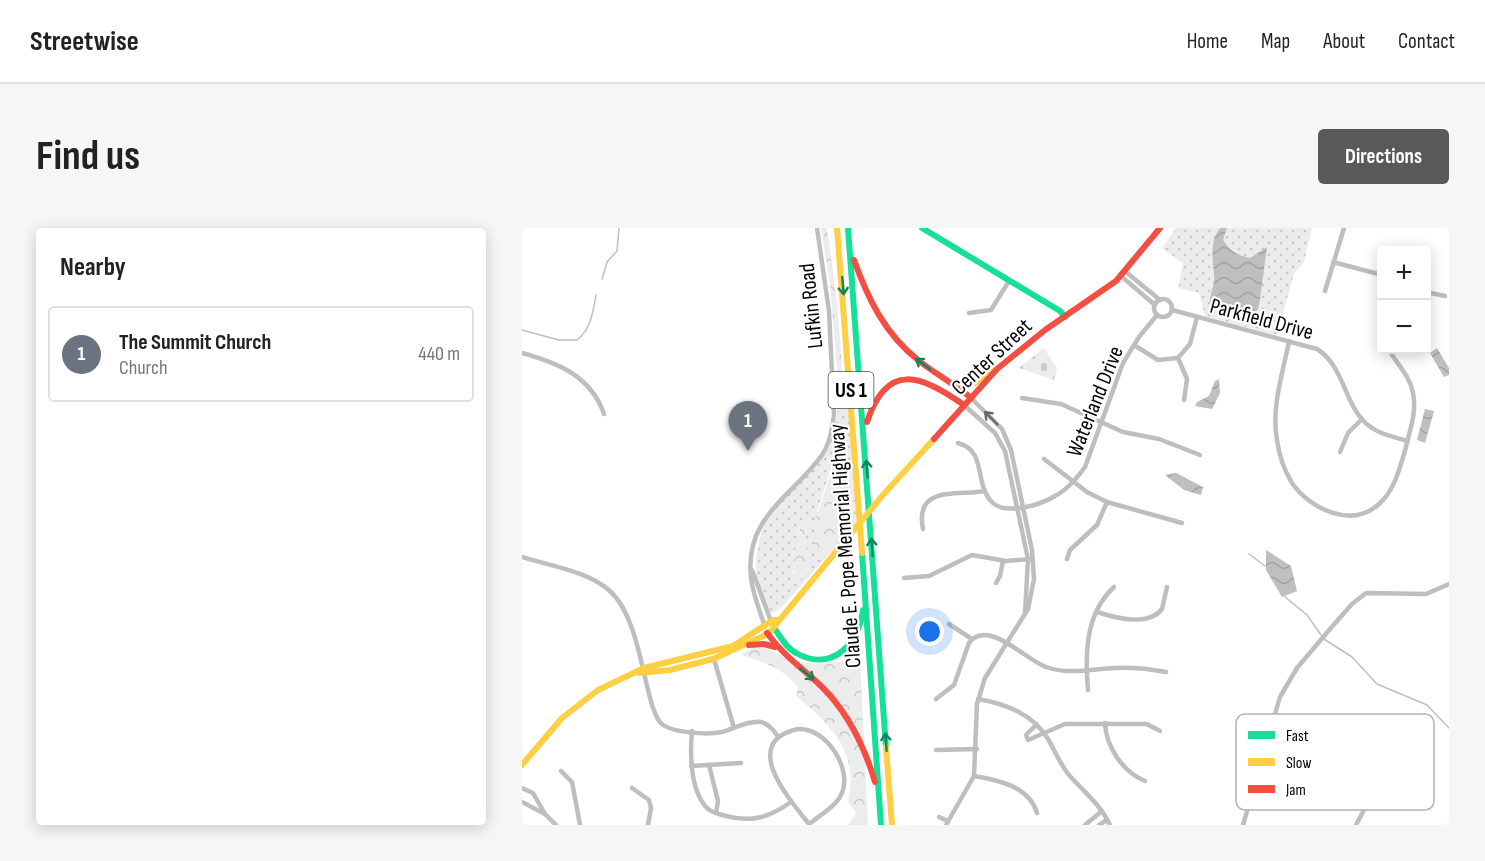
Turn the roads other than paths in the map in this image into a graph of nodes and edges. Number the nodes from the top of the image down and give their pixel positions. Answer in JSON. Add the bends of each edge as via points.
{"nodes":[{"id":1,"x":817,"y":228,"type":"edge"},
{"id":2,"x":837,"y":228,"type":"edge"},
{"id":3,"x":848,"y":228,"type":"edge"},
{"id":4,"x":922,"y":228,"type":"edge"},
{"id":5,"x":1160,"y":228,"type":"edge"},
{"id":6,"x":1344,"y":228,"type":"edge"},
{"id":7,"x":850,"y":249,"type":"junction"},
{"id":8,"x":1334,"y":262,"type":"junction"},
{"id":9,"x":1124,"y":274,"type":"junction"},
{"id":10,"x":1377,"y":274,"type":"edge"},
{"id":11,"x":1009,"y":281,"type":"junction"},
{"id":12,"x":1325,"y":291,"type":"dead end"},
{"id":13,"x":1431,"y":293,"type":"edge"},
{"id":14,"x":1445,"y":296,"type":"dead end"},
{"id":15,"x":1160,"y":300,"type":"junction"},
{"id":16,"x":1155,"y":305,"type":"junction"},
{"id":17,"x":1172,"y":310,"type":"junction"},
{"id":18,"x":969,"y":313,"type":"dead end"},
{"id":19,"x":1158,"y":315,"type":"junction"},
{"id":20,"x":1065,"y":317,"type":"junction"},
{"id":21,"x":1197,"y":317,"type":"junction"},
{"id":22,"x":1289,"y":341,"type":"junction"},
{"id":23,"x":1134,"y":345,"type":"junction"},
{"id":24,"x":522,"y":353,"type":"edge"},
{"id":25,"x":1392,"y":354,"type":"edge"},
{"id":26,"x":1178,"y":358,"type":"junction"},
{"id":27,"x":997,"y":369,"type":"junction"},
{"id":28,"x":954,"y":383,"type":"junction"},
{"id":29,"x":970,"y":398,"type":"junction"},
{"id":30,"x":1022,"y":398,"type":"dead end"},
{"id":31,"x":1184,"y":400,"type":"dead end"},
{"id":32,"x":964,"y":405,"type":"junction"},
{"id":33,"x":604,"y":414,"type":"dead end"},
{"id":34,"x":1362,"y":419,"type":"junction"},
{"id":35,"x":1102,"y":422,"type":"junction"},
{"id":36,"x":865,"y":433,"type":"junction"},
{"id":37,"x":1407,"y":441,"type":"junction"},
{"id":38,"x":958,"y":443,"type":"dead end"},
{"id":39,"x":1340,"y":452,"type":"dead end"},
{"id":40,"x":1200,"y":455,"type":"dead end"},
{"id":41,"x":1044,"y":459,"type":"dead end"},
{"id":42,"x":1074,"y":481,"type":"junction"},
{"id":43,"x":985,"y":491,"type":"junction"},
{"id":44,"x":1107,"y":502,"type":"junction"},
{"id":45,"x":1020,"y":507,"type":"junction"},
{"id":46,"x":1182,"y":523,"type":"dead end"},
{"id":47,"x":923,"y":529,"type":"dead end"},
{"id":48,"x":969,"y":548,"type":"dead end"},
{"id":49,"x":972,"y":555,"type":"junction"},
{"id":50,"x":522,"y":557,"type":"edge"},
{"id":51,"x":1031,"y":559,"type":"junction"},
{"id":52,"x":1067,"y":559,"type":"dead end"},
{"id":53,"x":1003,"y":561,"type":"junction"},
{"id":54,"x":752,"y":570,"type":"junction"},
{"id":55,"x":904,"y":578,"type":"dead end"},
{"id":56,"x":996,"y":582,"type":"dead end"},
{"id":57,"x":1449,"y":584,"type":"edge"},
{"id":58,"x":1114,"y":587,"type":"dead end"},
{"id":59,"x":1167,"y":587,"type":"dead end"},
{"id":60,"x":865,"y":598,"type":"junction"},
{"id":61,"x":1096,"y":612,"type":"junction"},
{"id":62,"x":774,"y":623,"type":"junction"},
{"id":63,"x":949,"y":624,"type":"dead end"},
{"id":64,"x":766,"y":630,"type":"junction"},
{"id":65,"x":972,"y":639,"type":"junction"},
{"id":66,"x":1007,"y":643,"type":"junction"},
{"id":67,"x":749,"y":645,"type":"junction"},
{"id":68,"x":775,"y":647,"type":"junction"},
{"id":69,"x":714,"y":659,"type":"junction"},
{"id":70,"x":643,"y":671,"type":"junction"},
{"id":71,"x":1086,"y":671,"type":"junction"},
{"id":72,"x":1166,"y":672,"type":"dead end"},
{"id":73,"x":1088,"y":690,"type":"dead end"},
{"id":74,"x":936,"y":699,"type":"dead end"},
{"id":75,"x":978,"y":699,"type":"junction"},
{"id":76,"x":1275,"y":714,"type":"edge"},
{"id":77,"x":1105,"y":723,"type":"junction"},
{"id":78,"x":1036,"y":724,"type":"junction"},
{"id":79,"x":734,"y":728,"type":"junction"},
{"id":80,"x":692,"y":731,"type":"junction"},
{"id":81,"x":1160,"y":731,"type":"dead end"},
{"id":82,"x":1044,"y":733,"type":"junction"},
{"id":83,"x":778,"y":736,"type":"junction"},
{"id":84,"x":936,"y":750,"type":"dead end"},
{"id":85,"x":977,"y":750,"type":"junction"},
{"id":86,"x":741,"y":764,"type":"dead end"},
{"id":87,"x":522,"y":765,"type":"edge"},
{"id":88,"x":709,"y":765,"type":"junction"},
{"id":89,"x":691,"y":766,"type":"junction"},
{"id":90,"x":561,"y":771,"type":"dead end"},
{"id":91,"x":974,"y":776,"type":"junction"},
{"id":92,"x":1145,"y":781,"type":"dead end"},
{"id":93,"x":522,"y":788,"type":"edge"},
{"id":94,"x":632,"y":788,"type":"dead end"},
{"id":95,"x":539,"y":801,"type":"junction"},
{"id":96,"x":879,"y":801,"type":"junction"},
{"id":97,"x":522,"y":802,"type":"edge"},
{"id":98,"x":791,"y":802,"type":"junction"},
{"id":99,"x":532,"y":808,"type":"junction"},
{"id":100,"x":1247,"y":810,"type":"edge"},
{"id":101,"x":1364,"y":810,"type":"edge"},
{"id":102,"x":1102,"y":811,"type":"junction"},
{"id":103,"x":716,"y":813,"type":"junction"},
{"id":104,"x":1037,"y":813,"type":"dead end"},
{"id":105,"x":545,"y":814,"type":"junction"},
{"id":106,"x":939,"y":817,"type":"dead end"},
{"id":107,"x":1109,"y":822,"type":"edge"},
{"id":108,"x":947,"y":823,"type":"edge"},
{"id":109,"x":556,"y":825,"type":"edge"},
{"id":110,"x":580,"y":825,"type":"edge"},
{"id":111,"x":648,"y":825,"type":"edge"},
{"id":112,"x":881,"y":825,"type":"edge"},
{"id":113,"x":892,"y":825,"type":"edge"},
{"id":114,"x":1085,"y":825,"type":"edge"},
{"id":115,"x":1099,"y":825,"type":"edge"},
{"id":116,"x":1243,"y":825,"type":"edge"},
{"id":117,"x":1356,"y":825,"type":"edge"}],
"edges":[{"from":1,"to":54,"type":"street","name":"Lufkin Road","via":[[829,311],[832,430],[823,453],[765,517],[755,542]]},
{"from":2,"to":60,"type":"main road","name":"Claude E. Pope Memorial Highway","number":"US 1","one_way":true},
{"from":3,"to":7,"type":"main road","name":"Claude E. Pope Memorial Highway","number":"US 1"},
{"from":4,"to":11,"type":"main road"},
{"from":5,"to":9,"type":"main road","name":"Center Street"},
{"from":6,"to":8,"type":"street"},
{"from":28,"to":7,"type":"main road","one_way":true,"via":[[910,354],[888,330],[866,294]]},
{"from":7,"to":36,"type":"main road","name":"Claude E. Pope Memorial Highway","number":"US 1"},
{"from":8,"to":10,"type":"street"},
{"from":8,"to":12,"type":"street"},
{"from":9,"to":15,"type":"street","name":"Parkfield Drive"},
{"from":9,"to":16,"type":"street"},
{"from":9,"to":20,"type":"main road","name":"Center Street"},
{"from":11,"to":18,"type":"street","via":[[991,310]]},
{"from":11,"to":20,"type":"main road"},
{"from":13,"to":14,"type":"street"},
{"from":15,"to":16,"type":"street"},
{"from":15,"to":17,"type":"street","name":"Parkfield Drive","via":[[1170,302]]},
{"from":16,"to":19,"type":"street"},
{"from":17,"to":19,"type":"street","via":[[1166,317]]},
{"from":17,"to":21,"type":"street","name":"Parkfield Drive"},
{"from":19,"to":23,"type":"street","name":"Waterland Drive"},
{"from":20,"to":27,"type":"main road","name":"Center Street"},
{"from":21,"to":22,"type":"street","name":"Parkfield Drive"},
{"from":21,"to":26,"type":"street","via":[[1190,344]]},
{"from":22,"to":34,"type":"street","name":"Parkfield Drive","via":[[1311,347],[1327,357]]},
{"from":22,"to":37,"type":"street","via":[[1276,408],[1276,437],[1287,472],[1306,498],[1339,515],[1369,511],[1393,486]]},
{"from":23,"to":26,"type":"street","via":[[1158,360]]},
{"from":23,"to":35,"type":"street","name":"Waterland Drive","via":[[1118,374]]},
{"from":24,"to":33,"type":"street","via":[[558,364],[578,377],[593,392]]},
{"from":25,"to":37,"type":"street","via":[[1413,392],[1414,413]]},
{"from":26,"to":31,"type":"street","via":[[1186,379]]},
{"from":27,"to":28,"type":"main road","via":[[975,383]]},
{"from":27,"to":29,"type":"main road","name":"Center Street"},
{"from":28,"to":29,"type":"main road"},
{"from":29,"to":32,"type":"main road","name":"Center Street"},
{"from":45,"to":29,"type":"street","one_way":true,"via":[[1008,441],[1002,429]]},
{"from":30,"to":35,"type":"street","via":[[1061,404]]},
{"from":32,"to":36,"type":"main road","via":[[931,383],[901,379],[885,387],[872,404]]},
{"from":32,"to":45,"type":"street","via":[[1000,440]]},
{"from":32,"to":62,"type":"main road","name":"Center Street"},
{"from":34,"to":37,"type":"street","name":"Parkfield Drive","via":[[1378,432]]},
{"from":34,"to":39,"type":"street","via":[[1348,433]]},
{"from":35,"to":40,"type":"street"},
{"from":35,"to":42,"type":"street","name":"Waterland Drive","via":[[1085,467]]},
{"from":113,"to":36,"type":"main road","name":"Claude E. Pope Memorial Highway","number":"US 1","one_way":true},
{"from":38,"to":43,"type":"street","via":[[969,446],[974,453]]},
{"from":41,"to":42,"type":"street"},
{"from":42,"to":44,"type":"street"},
{"from":42,"to":45,"type":"street","name":"Waterland Drive","via":[[1056,496]]},
{"from":43,"to":45,"type":"street","via":[[996,506]]},
{"from":43,"to":47,"type":"street","via":[[946,493],[931,498],[921,514]]},
{"from":44,"to":46,"type":"street"},
{"from":44,"to":52,"type":"street","via":[[1097,525],[1070,550]]},
{"from":45,"to":51,"type":"street"},
{"from":48,"to":49,"type":"street"},
{"from":49,"to":53,"type":"street"},
{"from":49,"to":55,"type":"street","via":[[933,575]]},
{"from":50,"to":70,"type":"street","via":[[576,574],[611,592],[629,618]]},
{"from":51,"to":53,"type":"street"},
{"from":51,"to":66,"type":"street","via":[[1034,585],[1028,609]]},
{"from":53,"to":56,"type":"street"},
{"from":54,"to":62,"type":"street","name":"Lufkin Road"},
{"from":54,"to":64,"type":"street","name":"Lufkin Road","via":[[755,599]]},
{"from":57,"to":76,"type":"street","via":[[1426,594],[1366,593],[1297,668]]},
{"from":58,"to":61,"type":"street"},
{"from":59,"to":61,"type":"street","via":[[1161,615],[1134,619]]},
{"from":60,"to":62,"type":"main road","via":[[854,640],[832,657],[800,655],[785,644]]},
{"from":60,"to":96,"type":"main road","name":"Claude E. Pope Memorial Highway","number":"US 1"},
{"from":61,"to":71,"type":"street","via":[[1086,643]]},
{"from":62,"to":64,"type":"main road","name":"Center Street"},
{"from":63,"to":65,"type":"street"},
{"from":64,"to":67,"type":"main road"},
{"from":64,"to":68,"type":"main road"},
{"from":64,"to":70,"type":"main road","via":[[718,651]]},
{"from":65,"to":66,"type":"street","via":[[989,634]]},
{"from":65,"to":74,"type":"street","via":[[954,685]]},
{"from":66,"to":71,"type":"street","via":[[1028,659],[1053,669]]},
{"from":66,"to":75,"type":"street","via":[[987,672]]},
{"from":67,"to":68,"type":"main road"},
{"from":67,"to":69,"type":"main road"},
{"from":68,"to":96,"type":"main road","one_way":true,"via":[[819,684],[850,721],[864,747]]},
{"from":69,"to":70,"type":"main road"},
{"from":69,"to":79,"type":"street"},
{"from":70,"to":80,"type":"street","via":[[656,719],[666,727]]},
{"from":70,"to":87,"type":"main road","via":[[598,690],[579,704]]},
{"from":71,"to":72,"type":"street","via":[[1127,668]]},
{"from":71,"to":73,"type":"street"},
{"from":75,"to":78,"type":"street","via":[[1012,708]]},
{"from":75,"to":85,"type":"street"},
{"from":77,"to":81,"type":"street","via":[[1147,724]]},
{"from":77,"to":82,"type":"street","via":[[1065,724]]},
{"from":77,"to":92,"type":"street","via":[[1107,741],[1114,754]]},
{"from":78,"to":82,"type":"street"},
{"from":78,"to":82,"type":"street","via":[[1026,739],[1031,741]]},
{"from":79,"to":80,"type":"street","via":[[716,733]]},
{"from":79,"to":83,"type":"street","via":[[759,722]]},
{"from":80,"to":89,"type":"street"},
{"from":82,"to":102,"type":"street","via":[[1067,772]]},
{"from":83,"to":98,"type":"street","via":[[771,745],[770,756],[778,783]]},
{"from":83,"to":98,"type":"street","via":[[798,729],[815,732],[833,751],[842,769],[840,797],[809,824]]},
{"from":84,"to":85,"type":"street"},
{"from":85,"to":91,"type":"street"},
{"from":86,"to":88,"type":"street"},
{"from":88,"to":89,"type":"street"},
{"from":88,"to":103,"type":"street","via":[[718,801]]},
{"from":89,"to":103,"type":"street","via":[[703,803]]},
{"from":90,"to":110,"type":"street","via":[[572,782]]},
{"from":91,"to":104,"type":"street","via":[[1016,788],[1032,800]]},
{"from":91,"to":108,"type":"street"},
{"from":93,"to":95,"type":"street","via":[[530,790]]},
{"from":94,"to":111,"type":"street","via":[[649,800]]},
{"from":95,"to":99,"type":"street"},
{"from":95,"to":105,"type":"street"},
{"from":96,"to":112,"type":"main road","name":"Claude E. Pope Memorial Highway","number":"US 1"},
{"from":97,"to":99,"type":"street"},
{"from":98,"to":103,"type":"street","via":[[753,820]]},
{"from":99,"to":105,"type":"street"},
{"from":100,"to":116,"type":"street"},
{"from":101,"to":117,"type":"street"},
{"from":102,"to":107,"type":"street"},
{"from":102,"to":114,"type":"street"},
{"from":105,"to":109,"type":"street"},
{"from":106,"to":108,"type":"street"},
{"from":107,"to":115,"type":"street"}]}
